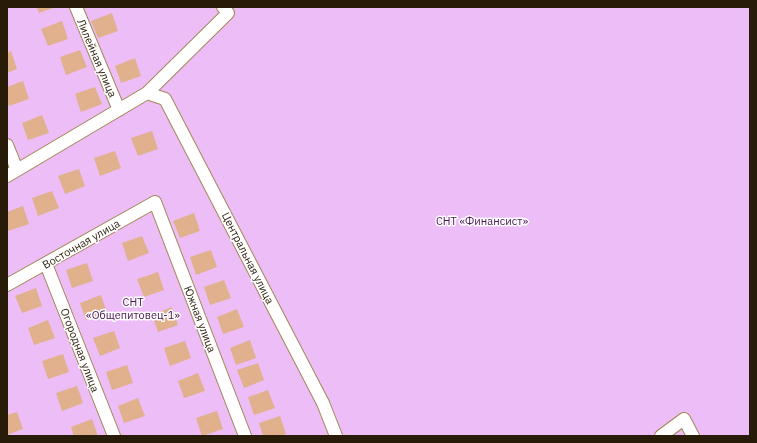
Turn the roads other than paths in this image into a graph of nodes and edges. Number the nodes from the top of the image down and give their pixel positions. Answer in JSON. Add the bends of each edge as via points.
{"nodes":[{"id":1,"x":76,"y":7,"type":"edge"},
{"id":2,"x":229,"y":9,"type":"edge"},
{"id":3,"x":147,"y":93,"type":"junction"},
{"id":4,"x":119,"y":110,"type":"junction"},
{"id":5,"x":7,"y":145,"type":"edge"},
{"id":6,"x":12,"y":173,"type":"edge"},
{"id":7,"x":155,"y":202,"type":"joint"},
{"id":8,"x":46,"y":264,"type":"junction"},
{"id":9,"x":7,"y":285,"type":"edge"},
{"id":10,"x":114,"y":436,"type":"edge"},
{"id":11,"x":245,"y":436,"type":"edge"},
{"id":12,"x":336,"y":436,"type":"edge"},
{"id":13,"x":661,"y":436,"type":"edge"},
{"id":14,"x":693,"y":436,"type":"edge"}],
"edges":[{"from":1,"to":4,"type":"street","name":"Лилейная улица"},
{"from":2,"to":3,"type":"street"},
{"from":3,"to":4,"type":"street"},
{"from":3,"to":12,"type":"street","name":"Центральная улица","via":[[165,99],[320,396]]},
{"from":4,"to":6,"type":"street"},
{"from":5,"to":6,"type":"street"},
{"from":7,"to":8,"type":"street","name":"Восточная улица"},
{"from":7,"to":11,"type":"street","name":"Южная улица"},
{"from":8,"to":9,"type":"street","name":"Восточная улица"},
{"from":8,"to":10,"type":"street","name":"Огородная улица"},
{"from":13,"to":14,"type":"street","via":[[684,419]]}]}
